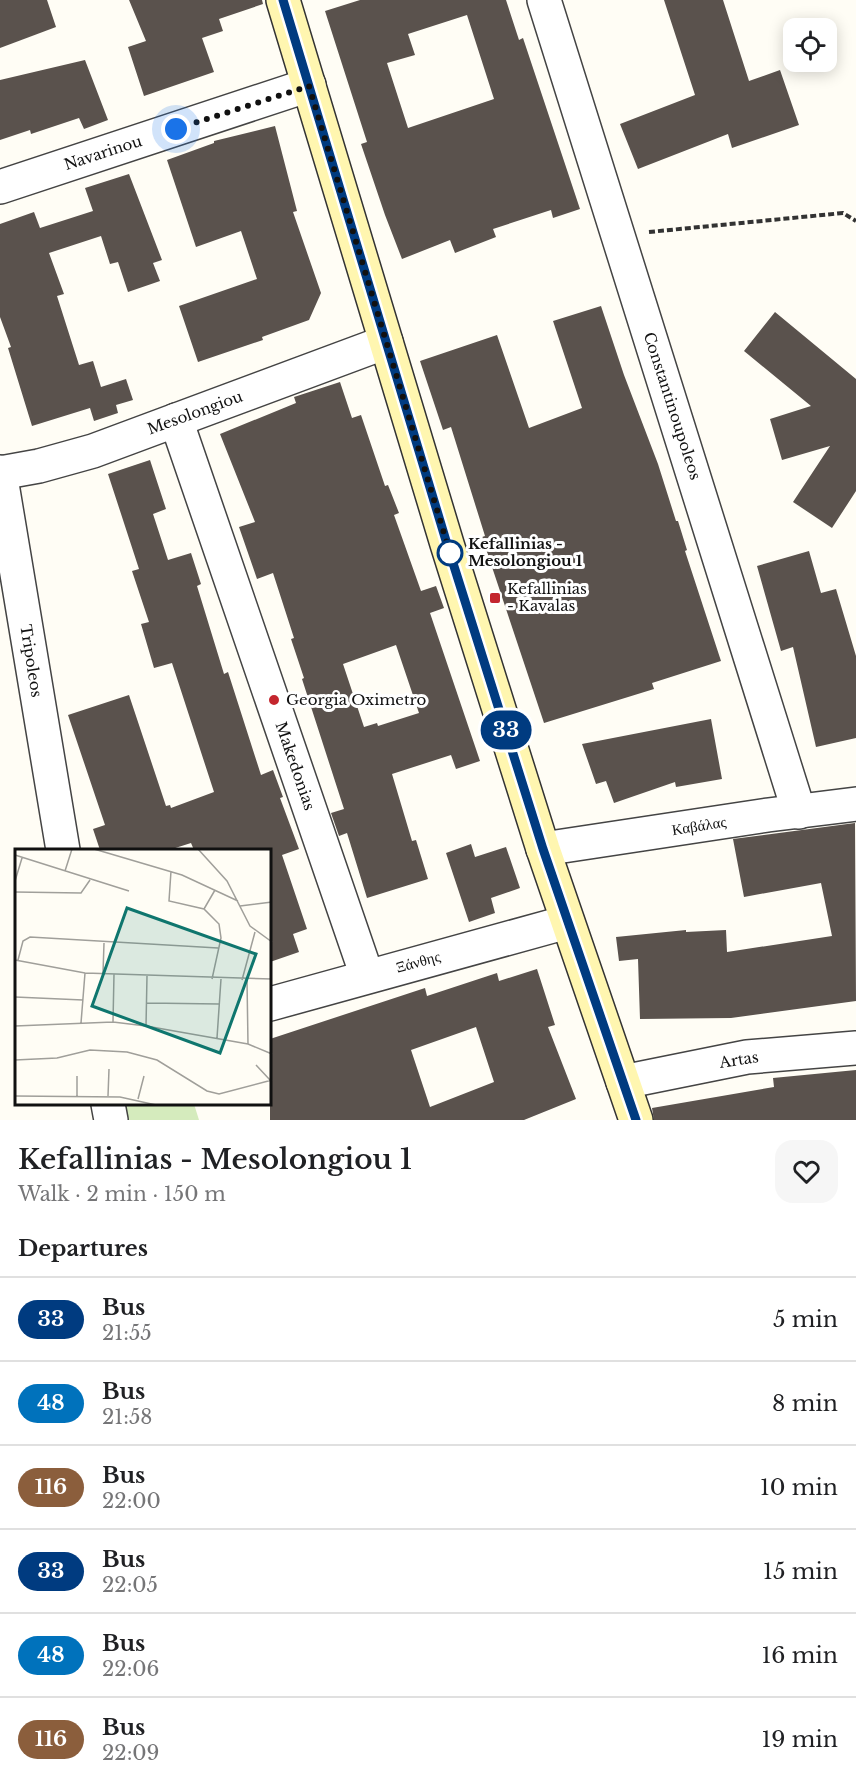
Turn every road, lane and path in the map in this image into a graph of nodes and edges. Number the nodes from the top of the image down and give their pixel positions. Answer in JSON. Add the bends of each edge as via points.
{"nodes":[{"id":1,"x":283,"y":0,"type":"edge"},
{"id":2,"x":544,"y":0,"type":"edge"},
{"id":3,"x":309,"y":86,"type":"junction"},
{"id":4,"x":0,"y":187,"type":"edge"},
{"id":5,"x":856,"y":221,"type":"edge"},
{"id":6,"x":618,"y":235,"type":"junction"},
{"id":7,"x":386,"y":342,"type":"junction"},
{"id":8,"x":176,"y":420,"type":"junction"},
{"id":9,"x":0,"y":472,"type":"edge"},
{"id":10,"x":856,"y":804,"type":"edge"},
{"id":11,"x":799,"y":812,"type":"junction"},
{"id":12,"x":63,"y":849,"type":"edge"},
{"id":13,"x":543,"y":849,"type":"junction"},
{"id":14,"x":567,"y":922,"type":"junction"},
{"id":15,"x":368,"y":976,"type":"junction"},
{"id":16,"x":272,"y":1003,"type":"edge"},
{"id":17,"x":856,"y":1048,"type":"edge"},
{"id":18,"x":623,"y":1082,"type":"junction"},
{"id":19,"x":108,"y":1105,"type":"edge"},
{"id":20,"x":111,"y":1120,"type":"edge"},
{"id":21,"x":636,"y":1120,"type":"edge"}],
"edges":[{"from":1,"to":3,"type":"street"},
{"from":2,"to":6,"type":"street","name":"Constantinoupoleos"},
{"from":3,"to":4,"type":"street","name":"Navarinou"},
{"from":3,"to":7,"type":"street"},
{"from":5,"to":6,"type":"path","via":[[843,213]]},
{"from":6,"to":11,"type":"street","name":"Constantinoupoleos"},
{"from":7,"to":8,"type":"street","name":"Mesolongiou"},
{"from":7,"to":13,"type":"street"},
{"from":8,"to":9,"type":"street","name":"Mesolongiou","via":[[93,451]]},
{"from":8,"to":15,"type":"street","name":"Makedonias"},
{"from":9,"to":12,"type":"street","name":"Tripoleos"},
{"from":10,"to":11,"type":"street","name":"Καβάλας"},
{"from":11,"to":13,"type":"street","name":"Καβάλας"},
{"from":13,"to":14,"type":"street"},
{"from":14,"to":15,"type":"street","name":"Ξάνθης"},
{"from":14,"to":18,"type":"street"},
{"from":15,"to":16,"type":"street","name":"Ξάνθης"},
{"from":17,"to":18,"type":"street","name":"Artas","via":[[747,1057]]},
{"from":18,"to":21,"type":"street"},
{"from":19,"to":20,"type":"street"}]}
